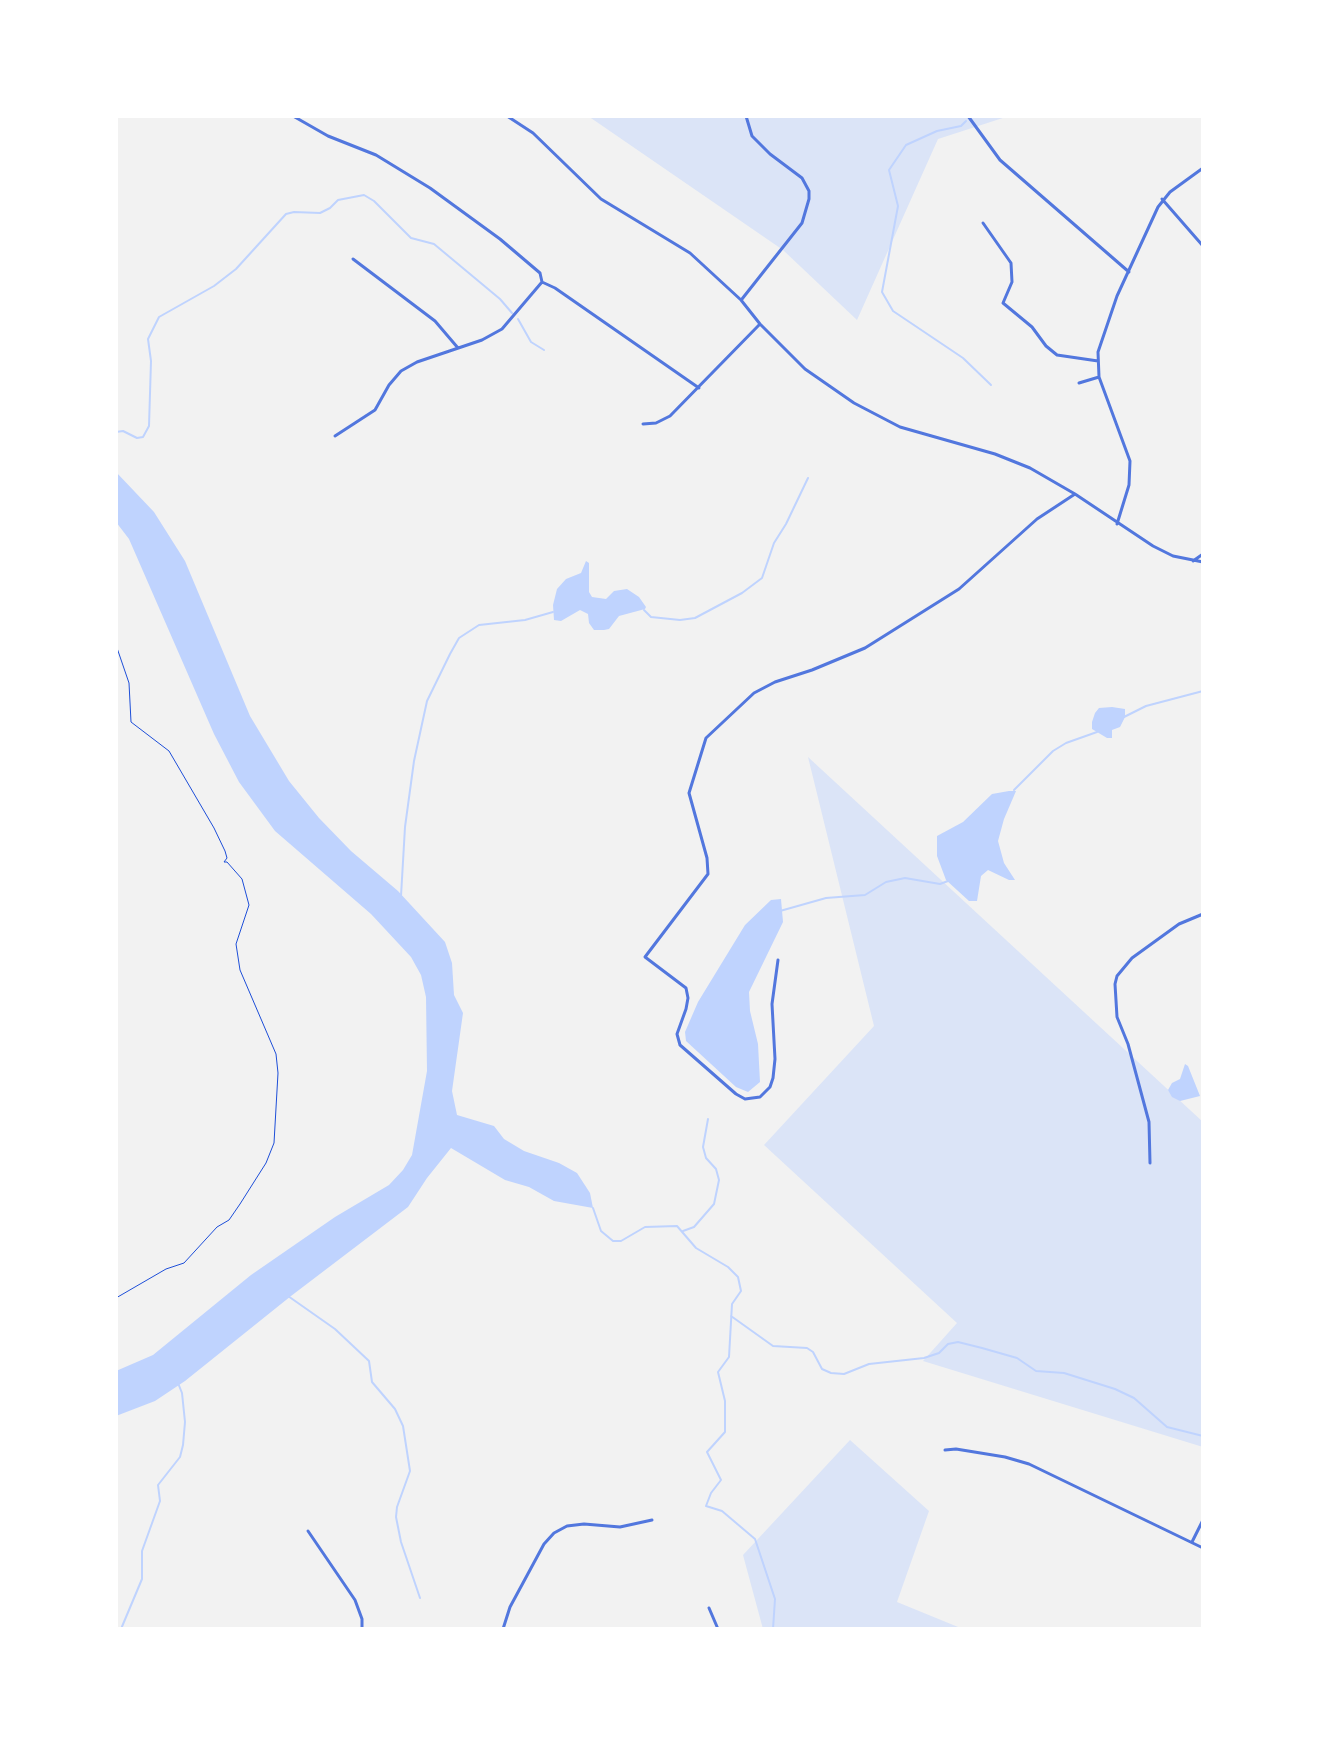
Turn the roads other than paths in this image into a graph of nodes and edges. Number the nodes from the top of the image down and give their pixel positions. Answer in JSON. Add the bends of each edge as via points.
{"nodes":[{"id":1,"x":293,"y":116,"type":"edge"},
{"id":2,"x":507,"y":116,"type":"edge"},
{"id":3,"x":746,"y":116,"type":"edge"},
{"id":4,"x":968,"y":116,"type":"edge"},
{"id":5,"x":1203,"y":168,"type":"edge"},
{"id":6,"x":1162,"y":199,"type":"junction"},
{"id":7,"x":983,"y":223,"type":"dead end"},
{"id":8,"x":1203,"y":246,"type":"edge"},
{"id":9,"x":353,"y":259,"type":"dead end"},
{"id":10,"x":1129,"y":272,"type":"junction"},
{"id":11,"x":542,"y":282,"type":"junction"},
{"id":12,"x":741,"y":300,"type":"junction"},
{"id":13,"x":760,"y":324,"type":"junction"},
{"id":14,"x":458,"y":348,"type":"junction"},
{"id":15,"x":1098,"y":361,"type":"junction"},
{"id":16,"x":1099,"y":377,"type":"junction"},
{"id":17,"x":1079,"y":383,"type":"dead end"},
{"id":18,"x":699,"y":388,"type":"junction"},
{"id":19,"x":643,"y":424,"type":"dead end"},
{"id":20,"x":335,"y":436,"type":"dead end"},
{"id":21,"x":1075,"y":494,"type":"junction"},
{"id":22,"x":1117,"y":524,"type":"junction"},
{"id":23,"x":1203,"y":554,"type":"edge"},
{"id":24,"x":1193,"y":561,"type":"junction"},
{"id":25,"x":1203,"y":562,"type":"edge"},
{"id":26,"x":1203,"y":914,"type":"edge"},
{"id":27,"x":778,"y":960,"type":"dead end"},
{"id":28,"x":1150,"y":1163,"type":"dead end"},
{"id":29,"x":945,"y":1450,"type":"dead end"},
{"id":30,"x":652,"y":1520,"type":"dead end"},
{"id":31,"x":1203,"y":1520,"type":"edge"},
{"id":32,"x":308,"y":1531,"type":"dead end"},
{"id":33,"x":1192,"y":1542,"type":"junction"},
{"id":34,"x":1203,"y":1548,"type":"edge"},
{"id":35,"x":709,"y":1608,"type":"dead end"},
{"id":36,"x":362,"y":1629,"type":"edge"},
{"id":37,"x":503,"y":1629,"type":"edge"},
{"id":38,"x":718,"y":1629,"type":"edge"}],
"edges":[{"from":1,"to":11,"type":"street","via":[[376,155],[430,188],[500,239],[540,273]]},
{"from":2,"to":12,"type":"street","via":[[533,133],[601,199],[690,253]]},
{"from":3,"to":12,"type":"street","via":[[752,136],[802,178],[809,199],[802,223]]},
{"from":4,"to":10,"type":"street","via":[[1000,160]]},
{"from":5,"to":6,"type":"street"},
{"from":6,"to":8,"type":"street"},
{"from":6,"to":10,"type":"street"},
{"from":7,"to":15,"type":"street","via":[[1011,263],[1012,282],[1003,303],[1057,355]]},
{"from":9,"to":14,"type":"street","via":[[435,321]]},
{"from":10,"to":15,"type":"street","via":[[1108,320]]},
{"from":11,"to":14,"type":"street","via":[[502,329]]},
{"from":11,"to":18,"type":"street"},
{"from":12,"to":13,"type":"street"},
{"from":13,"to":18,"type":"street"},
{"from":13,"to":21,"type":"street","via":[[805,369],[854,403],[900,427],[1018,463]]},
{"from":14,"to":20,"type":"street","via":[[401,371],[375,410]]},
{"from":15,"to":16,"type":"street"},
{"from":16,"to":17,"type":"street"},
{"from":16,"to":22,"type":"street","via":[[1130,461]]},
{"from":18,"to":19,"type":"street","via":[[670,416]]},
{"from":21,"to":22,"type":"street"},
{"from":21,"to":27,"type":"street","via":[[1037,519],[959,589],[865,648],[768,685],[707,737],[689,793],[708,874],[645,957],[686,988],[686,1009],[677,1034],[680,1045],[736,1094],[752,1099],[766,1093],[773,1078],[772,1004]]},
{"from":22,"to":24,"type":"street","via":[[1173,556]]},
{"from":23,"to":24,"type":"street"},
{"from":24,"to":25,"type":"street"},
{"from":26,"to":28,"type":"street","via":[[1179,924],[1132,958],[1115,984],[1117,1017],[1149,1122]]},
{"from":29,"to":33,"type":"street","via":[[1029,1464]]},
{"from":30,"to":37,"type":"street","via":[[620,1527],[567,1526],[554,1533],[510,1607]]},
{"from":31,"to":33,"type":"street"},
{"from":32,"to":36,"type":"street","via":[[355,1600]]},
{"from":33,"to":34,"type":"street"},
{"from":35,"to":38,"type":"street"}]}
